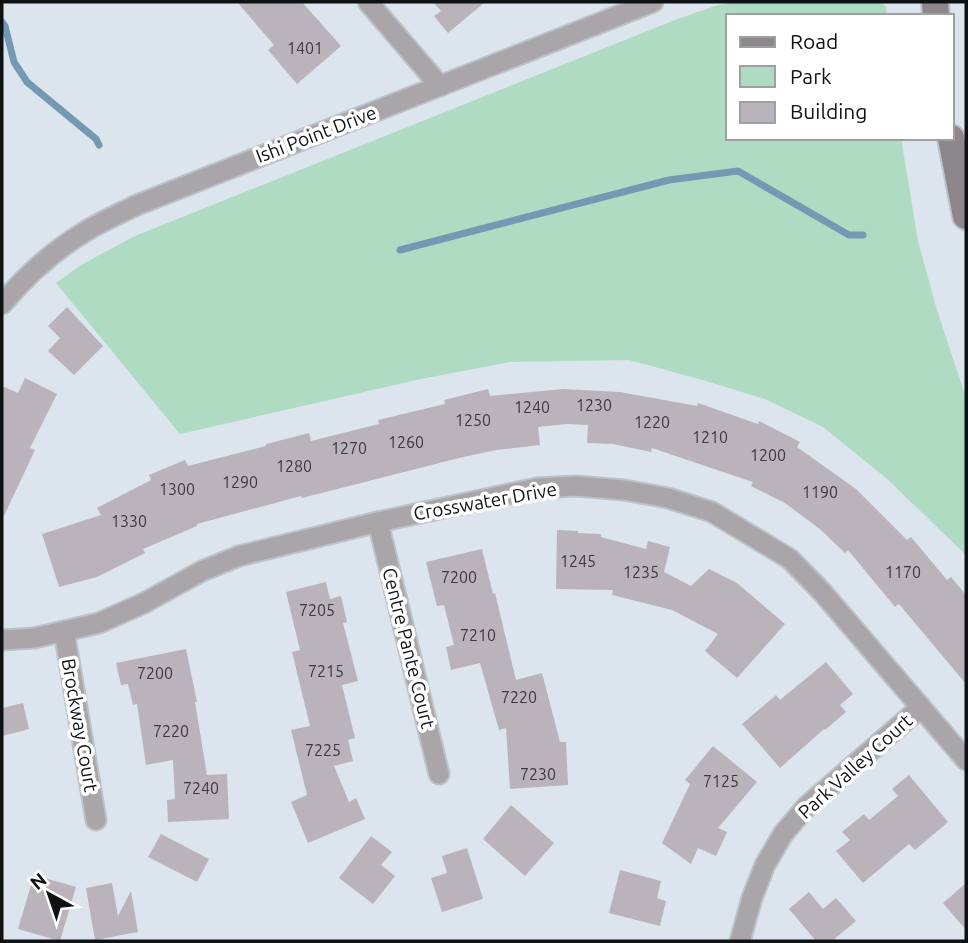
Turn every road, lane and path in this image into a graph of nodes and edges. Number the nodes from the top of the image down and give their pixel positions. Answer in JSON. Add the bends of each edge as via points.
{"nodes":[{"id":1,"x":368,"y":2,"type":"edge"},
{"id":2,"x":653,"y":2,"type":"edge"},
{"id":3,"x":440,"y":86,"type":"junction"},
{"id":4,"x":951,"y":140,"type":"edge"},
{"id":5,"x":966,"y":216,"type":"edge"},
{"id":6,"x":2,"y":304,"type":"edge"},
{"id":7,"x":378,"y":522,"type":"junction"},
{"id":8,"x":64,"y":631,"type":"junction"},
{"id":9,"x":2,"y":640,"type":"edge"},
{"id":10,"x":921,"y":707,"type":"junction"},
{"id":11,"x":966,"y":760,"type":"edge"},
{"id":12,"x":439,"y":774,"type":"dead end"},
{"id":13,"x":96,"y":820,"type":"dead end"},
{"id":14,"x":740,"y":941,"type":"edge"}],
"edges":[{"from":1,"to":3,"type":"street"},
{"from":2,"to":3,"type":"street","name":"Ishi Point Drive"},
{"from":3,"to":6,"type":"street","name":"Ishi Point Drive","via":[[136,205],[45,260]]},
{"from":4,"to":5,"type":"main road"},
{"from":7,"to":8,"type":"street","name":"Crosswater Drive","via":[[239,556],[99,623]]},
{"from":7,"to":10,"type":"street","name":"Crosswater Drive","via":[[537,488],[576,486],[668,498],[712,512],[790,559]]},
{"from":7,"to":12,"type":"street","name":"Centre Pante Court"},
{"from":8,"to":9,"type":"street","name":"Crosswater Drive"},
{"from":8,"to":13,"type":"street","name":"Brockway Court"},
{"from":10,"to":11,"type":"street","name":"Crosswater Drive"},
{"from":10,"to":14,"type":"street","name":"Park Valley Court","via":[[807,806],[783,834],[765,865]]}]}
